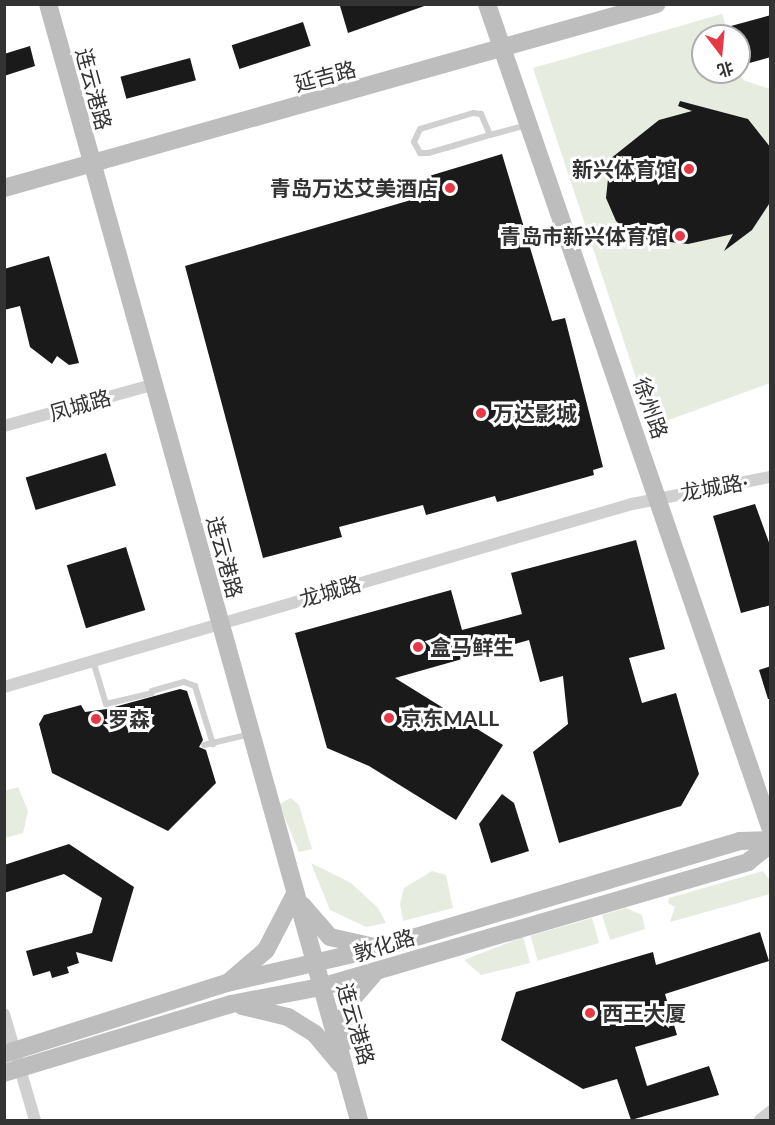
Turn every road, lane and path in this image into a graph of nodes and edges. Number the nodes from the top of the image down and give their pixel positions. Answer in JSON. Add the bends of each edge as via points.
{"nodes":[{"id":1,"x":48,"y":4,"type":"edge"},
{"id":2,"x":487,"y":4,"type":"edge"},
{"id":3,"x":657,"y":4,"type":"edge"},
{"id":4,"x":506,"y":50,"type":"junction"},
{"id":5,"x":531,"y":124,"type":"junction"},
{"id":6,"x":490,"y":135,"type":"junction"},
{"id":7,"x":91,"y":164,"type":"junction"},
{"id":8,"x":4,"y":188,"type":"edge"},
{"id":9,"x":155,"y":384,"type":"junction"},
{"id":10,"x":4,"y":426,"type":"edge"},
{"id":11,"x":771,"y":477,"type":"edge"},
{"id":12,"x":657,"y":498,"type":"junction"},
{"id":13,"x":219,"y":621,"type":"junction"},
{"id":14,"x":93,"y":661,"type":"junction"},
{"id":15,"x":4,"y":687,"type":"edge"},
{"id":16,"x":250,"y":734,"type":"junction"},
{"id":17,"x":213,"y":744,"type":"junction"},
{"id":18,"x":204,"y":746,"type":"dead end"},
{"id":19,"x":771,"y":827,"type":"edge"},
{"id":20,"x":771,"y":842,"type":"edge"},
{"id":21,"x":295,"y":894,"type":"junction"},
{"id":22,"x":380,"y":948,"type":"junction"},
{"id":23,"x":316,"y":965,"type":"junction"},
{"id":24,"x":382,"y":970,"type":"junction"},
{"id":25,"x":227,"y":983,"type":"junction"},
{"id":26,"x":321,"y":987,"type":"junction"},
{"id":27,"x":231,"y":1004,"type":"junction"},
{"id":28,"x":4,"y":1014,"type":"edge"},
{"id":29,"x":10,"y":1052,"type":"edge"},
{"id":30,"x":13,"y":1071,"type":"edge"},
{"id":31,"x":346,"y":1072,"type":"junction"},
{"id":32,"x":771,"y":1112,"type":"edge"},
{"id":33,"x":35,"y":1120,"type":"edge"},
{"id":34,"x":359,"y":1120,"type":"edge"},
{"id":35,"x":760,"y":1120,"type":"edge"}],
"edges":[{"from":1,"to":7,"type":"main road","name":"连云港路"},
{"from":2,"to":4,"type":"main road","name":"徐州路"},
{"from":3,"to":4,"type":"main road","name":"延吉路"},
{"from":4,"to":5,"type":"main road","name":"徐州路"},
{"from":4,"to":7,"type":"main road","name":"延吉路"},
{"from":5,"to":6,"type":"lane"},
{"from":5,"to":12,"type":"main road","name":"徐州路"},
{"from":6,"to":6,"type":"lane","via":[[428,153],[420,153],[414,142],[420,129],[473,113],[481,114]]},
{"from":7,"to":8,"type":"main road","name":"延吉路"},
{"from":7,"to":9,"type":"main road","name":"连云港路"},
{"from":9,"to":10,"type":"street","name":"凤城路"},
{"from":9,"to":13,"type":"main road","name":"连云港路"},
{"from":11,"to":12,"type":"street","name":"龙城路·"},
{"from":12,"to":13,"type":"street","name":"龙城路"},
{"from":12,"to":19,"type":"main road","name":"徐州路"},
{"from":13,"to":14,"type":"street","name":"龙城路"},
{"from":13,"to":16,"type":"main road","name":"连云港路"},
{"from":14,"to":15,"type":"street","name":"龙城路"},
{"from":14,"to":17,"type":"lane","via":[[106,704],[184,682],[195,686]]},
{"from":16,"to":17,"type":"lane"},
{"from":16,"to":21,"type":"main road","name":"连云港路"},
{"from":17,"to":18,"type":"lane"},
{"from":20,"to":22,"type":"main road","name":"敦化路","via":[[740,841]]},
{"from":20,"to":24,"type":"main road","name":"敦化路","via":[[748,862]]},
{"from":21,"to":22,"type":"main road","via":[[330,937]]},
{"from":21,"to":23,"type":"main road","name":"连云港路"},
{"from":21,"to":25,"type":"main road","via":[[266,950]]},
{"from":22,"to":23,"type":"main road","name":"敦化路"},
{"from":23,"to":25,"type":"main road","name":"敦化路"},
{"from":23,"to":26,"type":"main road","name":"连云港路"},
{"from":24,"to":26,"type":"main road","name":"敦化路"},
{"from":24,"to":31,"type":"main road","via":[[366,977],[342,1026]]},
{"from":25,"to":29,"type":"main road","name":"敦化路"},
{"from":26,"to":27,"type":"main road","name":"敦化路"},
{"from":26,"to":31,"type":"main road","name":"连云港路"},
{"from":27,"to":30,"type":"main road","name":"敦化路"},
{"from":27,"to":31,"type":"main road","via":[[288,1017],[315,1034]]},
{"from":28,"to":29,"type":"street"},
{"from":29,"to":30,"type":"street"},
{"from":30,"to":33,"type":"street"},
{"from":31,"to":34,"type":"main road","name":"连云港路"},
{"from":32,"to":35,"type":"street"}]}
